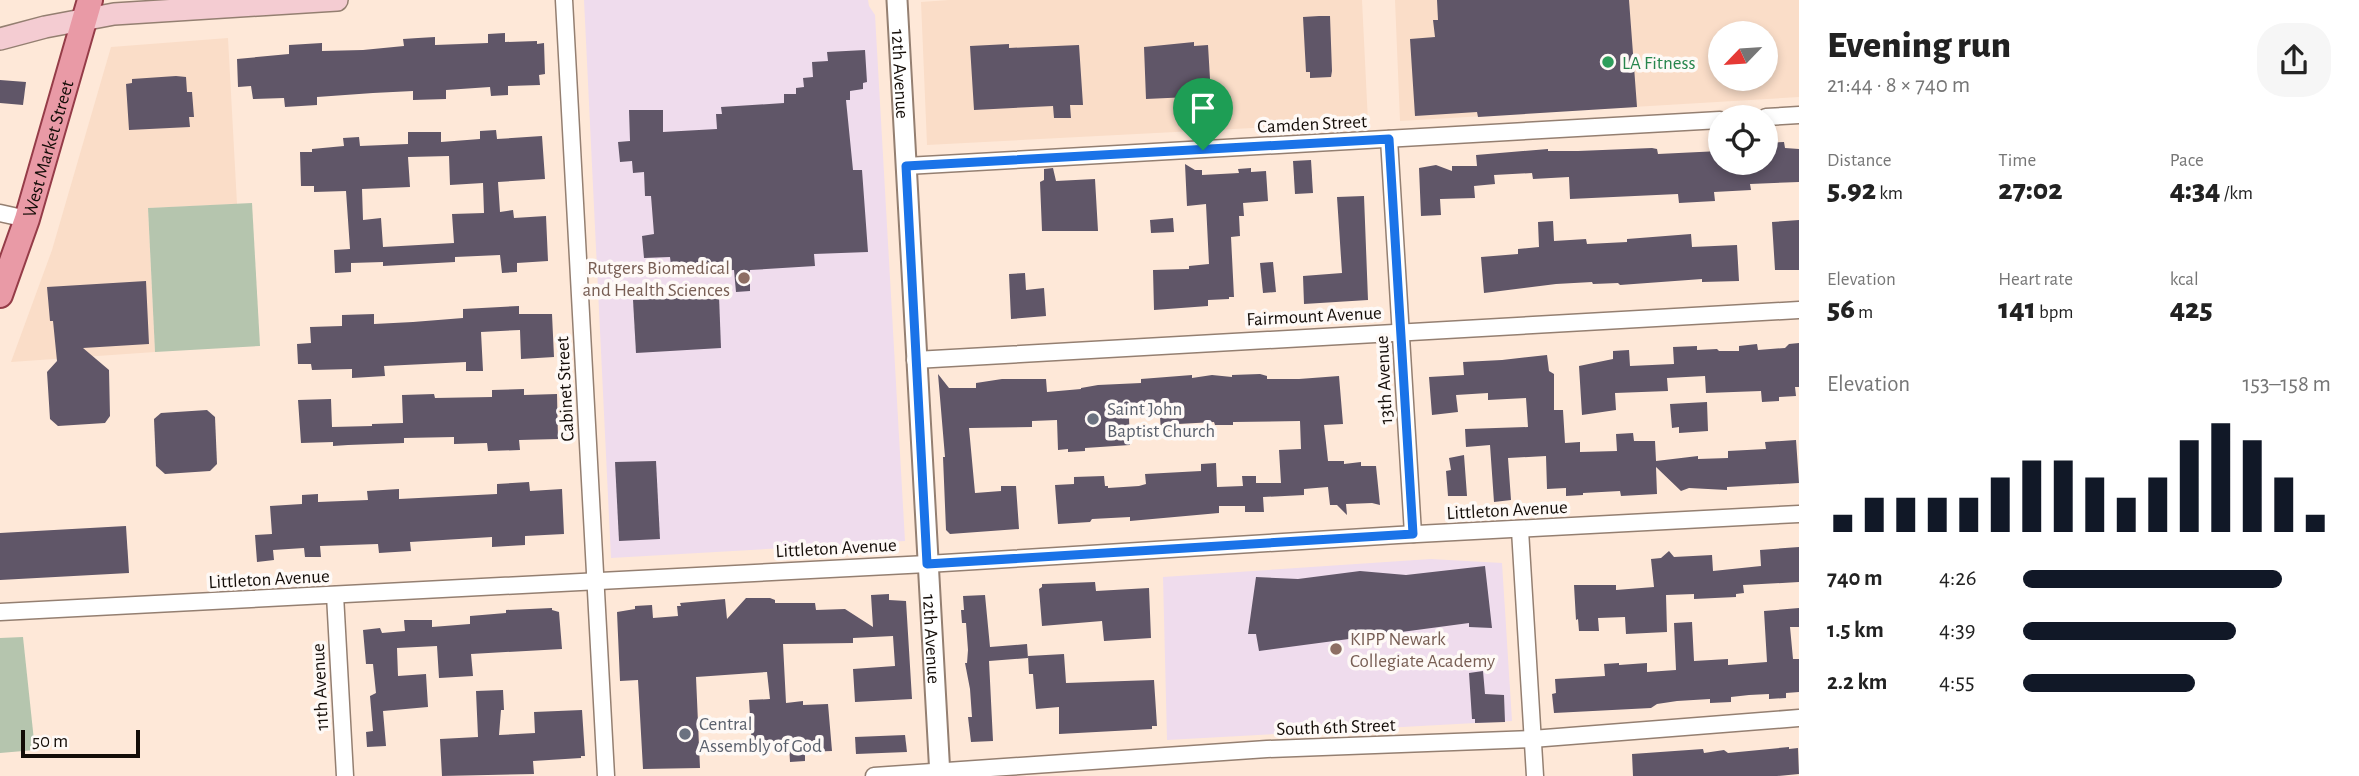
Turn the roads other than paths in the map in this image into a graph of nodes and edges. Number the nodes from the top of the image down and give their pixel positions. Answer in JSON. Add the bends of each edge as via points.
{"nodes":[{"id":1,"x":337,"y":0,"type":"edge"},
{"id":2,"x":564,"y":0,"type":"edge"},
{"id":3,"x":897,"y":0,"type":"edge"},
{"id":4,"x":177,"y":4,"type":"edge"},
{"id":5,"x":87,"y":10,"type":"edge"},
{"id":6,"x":0,"y":39,"type":"edge"},
{"id":7,"x":1799,"y":115,"type":"edge"},
{"id":8,"x":1778,"y":116,"type":"edge"},
{"id":9,"x":1708,"y":121,"type":"edge"},
{"id":10,"x":1389,"y":139,"type":"junction"},
{"id":11,"x":906,"y":166,"type":"junction"},
{"id":12,"x":0,"y":214,"type":"edge"},
{"id":13,"x":27,"y":219,"type":"junction"},
{"id":14,"x":0,"y":295,"type":"edge"},
{"id":15,"x":1799,"y":310,"type":"edge"},
{"id":16,"x":1401,"y":332,"type":"junction"},
{"id":17,"x":915,"y":360,"type":"junction"},
{"id":18,"x":1799,"y":514,"type":"edge"},
{"id":19,"x":1520,"y":530,"type":"junction"},
{"id":20,"x":1413,"y":534,"type":"junction"},
{"id":21,"x":927,"y":564,"type":"junction"},
{"id":22,"x":595,"y":581,"type":"junction"},
{"id":23,"x":335,"y":595,"type":"junction"},
{"id":24,"x":0,"y":612,"type":"edge"},
{"id":25,"x":1799,"y":718,"type":"edge"},
{"id":26,"x":1532,"y":739,"type":"junction"},
{"id":27,"x":940,"y":774,"type":"edge"},
{"id":28,"x":345,"y":776,"type":"edge"},
{"id":29,"x":606,"y":776,"type":"edge"},
{"id":30,"x":874,"y":776,"type":"edge"},
{"id":31,"x":1535,"y":776,"type":"edge"}],
"edges":[{"from":1,"to":4,"type":"main road"},
{"from":2,"to":22,"type":"street","name":"Cabinet Street"},
{"from":3,"to":11,"type":"street","name":"12th Avenue"},
{"from":4,"to":5,"type":"main road","via":[[114,14]]},
{"from":5,"to":6,"type":"main road"},
{"from":5,"to":13,"type":"main road","name":"West Market Street"},
{"from":7,"to":8,"type":"street"},
{"from":9,"to":10,"type":"street","name":"Camden Street"},
{"from":10,"to":11,"type":"street","name":"Camden Street"},
{"from":10,"to":16,"type":"street","name":"13th Avenue"},
{"from":11,"to":17,"type":"street","name":"12th Avenue"},
{"from":12,"to":13,"type":"street"},
{"from":13,"to":14,"type":"main road","name":"West Market Street"},
{"from":15,"to":16,"type":"street","name":"Fairmount Avenue"},
{"from":16,"to":17,"type":"street","name":"Fairmount Avenue"},
{"from":16,"to":20,"type":"street","name":"13th Avenue"},
{"from":17,"to":21,"type":"street","name":"12th Avenue"},
{"from":18,"to":19,"type":"street","name":"Littleton Avenue"},
{"from":19,"to":20,"type":"street","name":"Littleton Avenue"},
{"from":19,"to":26,"type":"street"},
{"from":20,"to":21,"type":"street","name":"Littleton Avenue"},
{"from":21,"to":22,"type":"street","name":"Littleton Avenue"},
{"from":21,"to":27,"type":"street","name":"12th Avenue"},
{"from":22,"to":23,"type":"street","name":"Littleton Avenue"},
{"from":22,"to":29,"type":"street","name":"Cabinet Street"},
{"from":23,"to":24,"type":"street","name":"Littleton Avenue"},
{"from":23,"to":28,"type":"street","name":"11th Avenue"},
{"from":25,"to":26,"type":"street","name":"South 6th Street"},
{"from":26,"to":27,"type":"street","name":"South 6th Street","via":[[1267,749]]},
{"from":26,"to":31,"type":"street"},
{"from":27,"to":30,"type":"street","name":"South 6th Street"}]}
